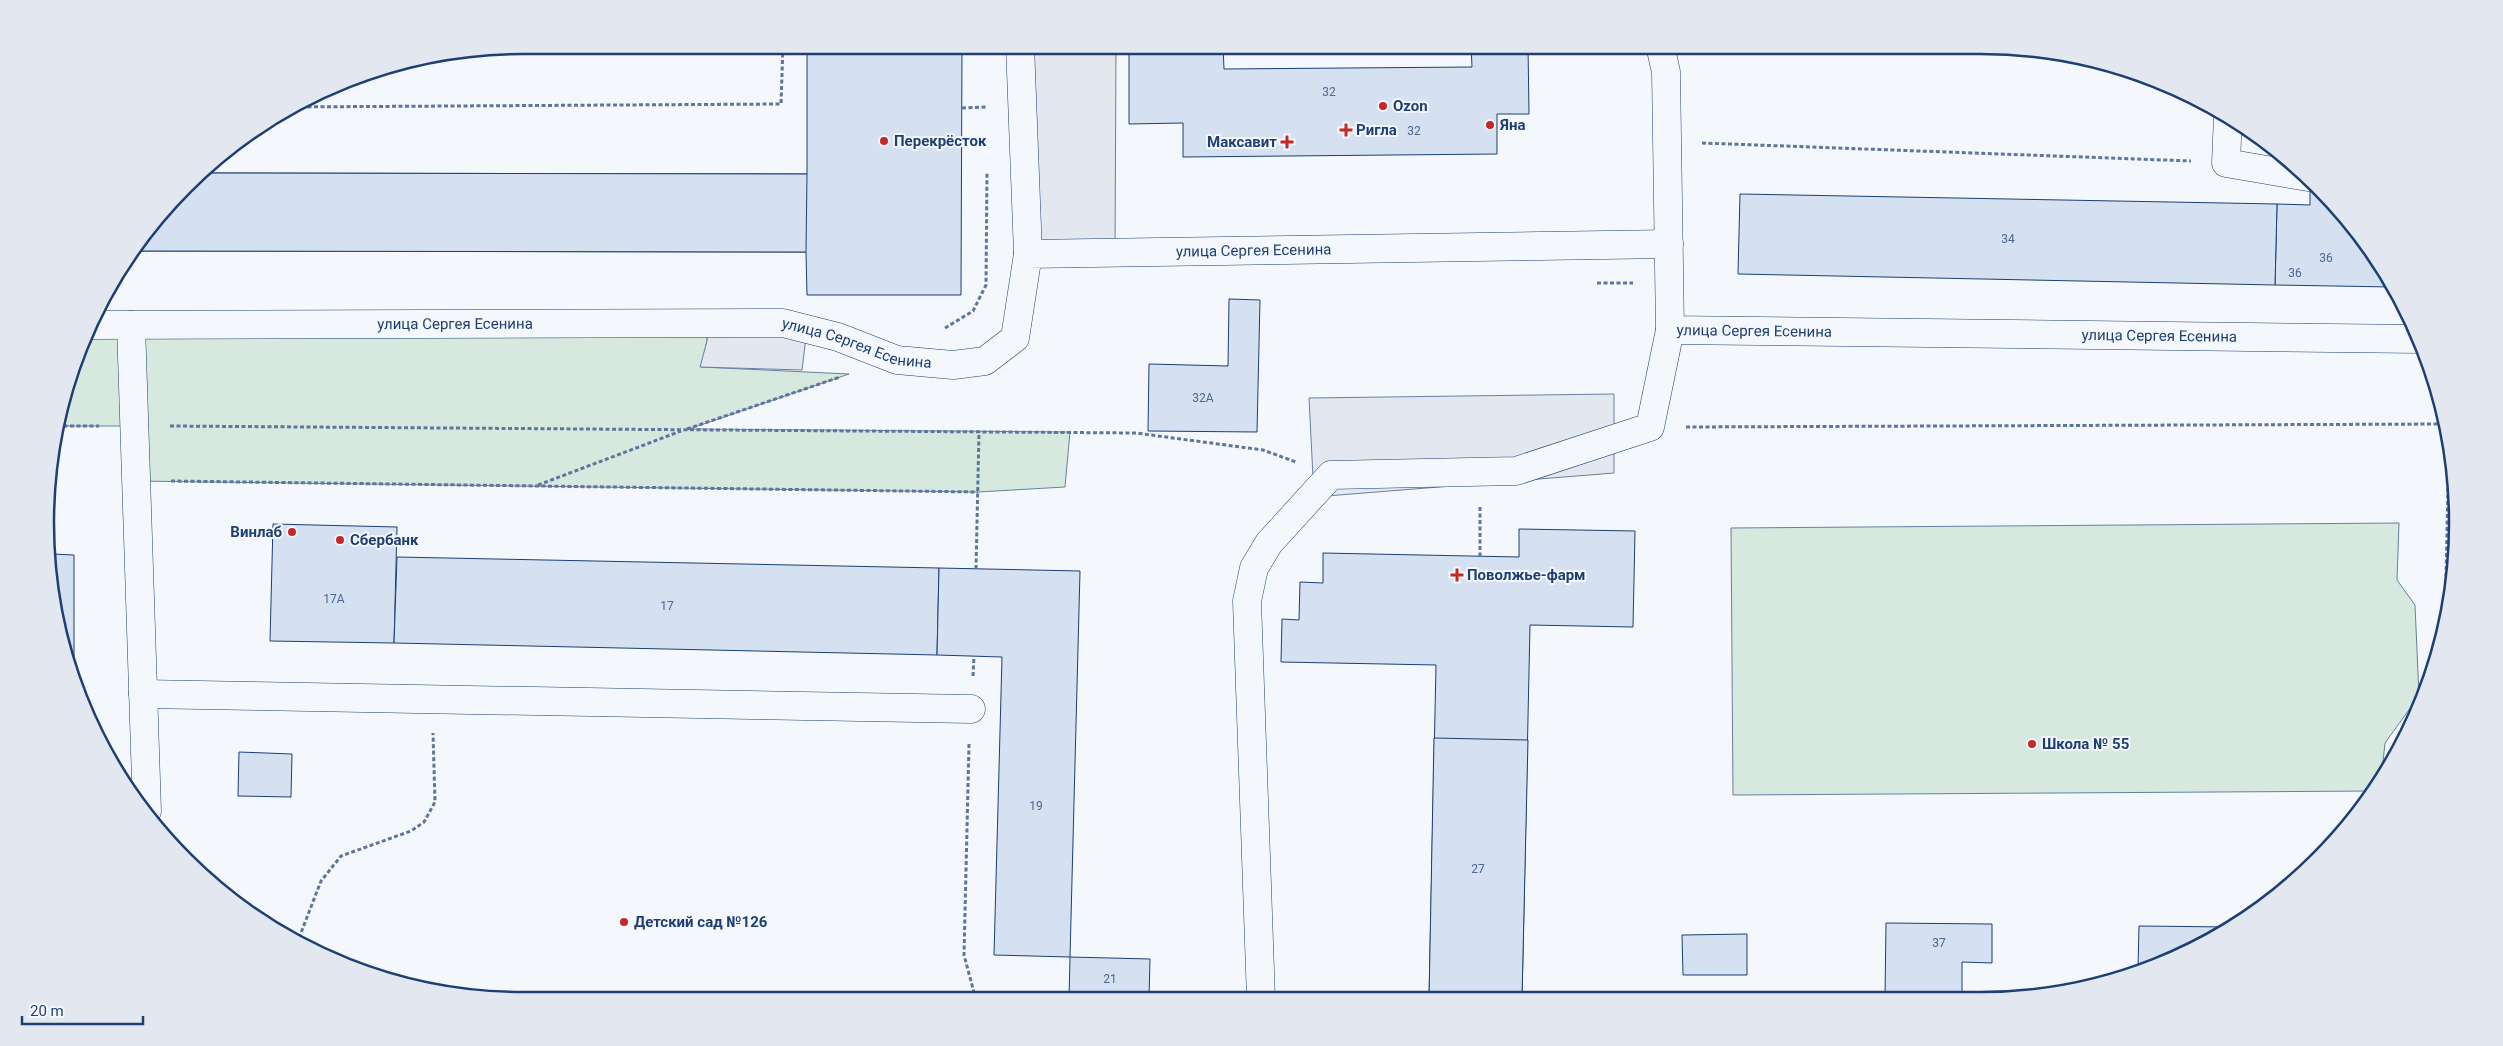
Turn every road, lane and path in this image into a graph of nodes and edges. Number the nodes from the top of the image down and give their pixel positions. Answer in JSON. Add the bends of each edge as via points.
{"nodes":[{"id":1,"x":783,"y":54,"type":"edge"},
{"id":2,"x":1020,"y":54,"type":"edge"},
{"id":3,"x":1662,"y":54,"type":"edge"},
{"id":4,"x":306,"y":107,"type":"edge"},
{"id":5,"x":962,"y":108,"type":"dead end"},
{"id":6,"x":988,"y":116,"type":"dead end"},
{"id":7,"x":2228,"y":125,"type":"edge"},
{"id":8,"x":1667,"y":142,"type":"junction"},
{"id":9,"x":2226,"y":163,"type":"junction"},
{"id":10,"x":987,"y":166,"type":"dead end"},
{"id":11,"x":2294,"y":175,"type":"edge"},
{"id":12,"x":1669,"y":244,"type":"junction"},
{"id":13,"x":1028,"y":254,"type":"junction"},
{"id":14,"x":97,"y":325,"type":"edge"},
{"id":15,"x":131,"y":325,"type":"junction"},
{"id":16,"x":941,"y":330,"type":"dead end"},
{"id":17,"x":1670,"y":330,"type":"junction"},
{"id":18,"x":2412,"y":339,"type":"edge"},
{"id":19,"x":894,"y":358,"type":"junction"},
{"id":20,"x":2438,"y":424,"type":"edge"},
{"id":21,"x":64,"y":426,"type":"edge"},
{"id":22,"x":134,"y":426,"type":"junction"},
{"id":23,"x":1650,"y":427,"type":"junction"},
{"id":24,"x":685,"y":430,"type":"junction"},
{"id":25,"x":979,"y":432,"type":"junction"},
{"id":26,"x":1480,"y":472,"type":"junction"},
{"id":27,"x":1331,"y":475,"type":"junction"},
{"id":28,"x":135,"y":481,"type":"junction"},
{"id":29,"x":535,"y":486,"type":"junction"},
{"id":30,"x":2448,"y":491,"type":"edge"},
{"id":31,"x":978,"y":492,"type":"junction"},
{"id":32,"x":1480,"y":556,"type":"dead end"},
{"id":33,"x":976,"y":569,"type":"dead end"},
{"id":34,"x":2446,"y":573,"type":"edge"},
{"id":35,"x":974,"y":656,"type":"dead end"},
{"id":36,"x":143,"y":694,"type":"junction"},
{"id":37,"x":432,"y":700,"type":"junction"},
{"id":38,"x":971,"y":709,"type":"junction"},
{"id":39,"x":147,"y":803,"type":"edge"},
{"id":40,"x":300,"y":936,"type":"edge"},
{"id":41,"x":974,"y":992,"type":"edge"},
{"id":42,"x":1261,"y":992,"type":"edge"}],
"edges":[{"from":1,"to":4,"type":"path","via":[[781,104]]},
{"from":2,"to":13,"type":"lane"},
{"from":3,"to":8,"type":"lane","via":[[1666,72]]},
{"from":5,"to":6,"type":"path","via":[[988,106]]},
{"from":7,"to":9,"type":"lane"},
{"from":8,"to":9,"type":"path"},
{"from":8,"to":12,"type":"lane"},
{"from":9,"to":11,"type":"lane"},
{"from":10,"to":16,"type":"path","via":[[986,285],[973,311]]},
{"from":12,"to":13,"type":"lane","name":"улица Сергея Есенина"},
{"from":12,"to":17,"type":"lane","name":"улица Сергея Есенина"},
{"from":13,"to":19,"type":"lane","name":"улица Сергея Есенина","via":[[1015,338],[984,360],[954,365]]},
{"from":14,"to":15,"type":"lane","name":"улица Сергея Есенина"},
{"from":15,"to":19,"type":"lane","name":"улица Сергея Есенина","via":[[784,323],[838,337]]},
{"from":15,"to":22,"type":"lane"},
{"from":17,"to":18,"type":"lane","name":"улица Сергея Есенина"},
{"from":17,"to":23,"type":"lane"},
{"from":19,"to":24,"type":"path"},
{"from":20,"to":23,"type":"path"},
{"from":21,"to":22,"type":"path"},
{"from":22,"to":24,"type":"path"},
{"from":22,"to":28,"type":"lane"},
{"from":23,"to":26,"type":"lane","via":[[1516,471]]},
{"from":24,"to":25,"type":"path"},
{"from":24,"to":29,"type":"path"},
{"from":25,"to":27,"type":"path","via":[[1136,433],[1263,450]]},
{"from":25,"to":31,"type":"path"},
{"from":26,"to":27,"type":"lane"},
{"from":26,"to":32,"type":"path"},
{"from":27,"to":42,"type":"lane","via":[[1269,543],[1254,568],[1247,601]]},
{"from":28,"to":29,"type":"path"},
{"from":28,"to":36,"type":"lane"},
{"from":29,"to":31,"type":"path"},
{"from":30,"to":34,"type":"path"},
{"from":31,"to":33,"type":"path"},
{"from":35,"to":38,"type":"path"},
{"from":36,"to":37,"type":"lane"},
{"from":36,"to":39,"type":"lane"},
{"from":37,"to":38,"type":"lane"},
{"from":37,"to":40,"type":"path","via":[[435,802],[424,822],[411,831],[341,856],[321,881]]},
{"from":38,"to":41,"type":"path","via":[[964,955]]}]}
